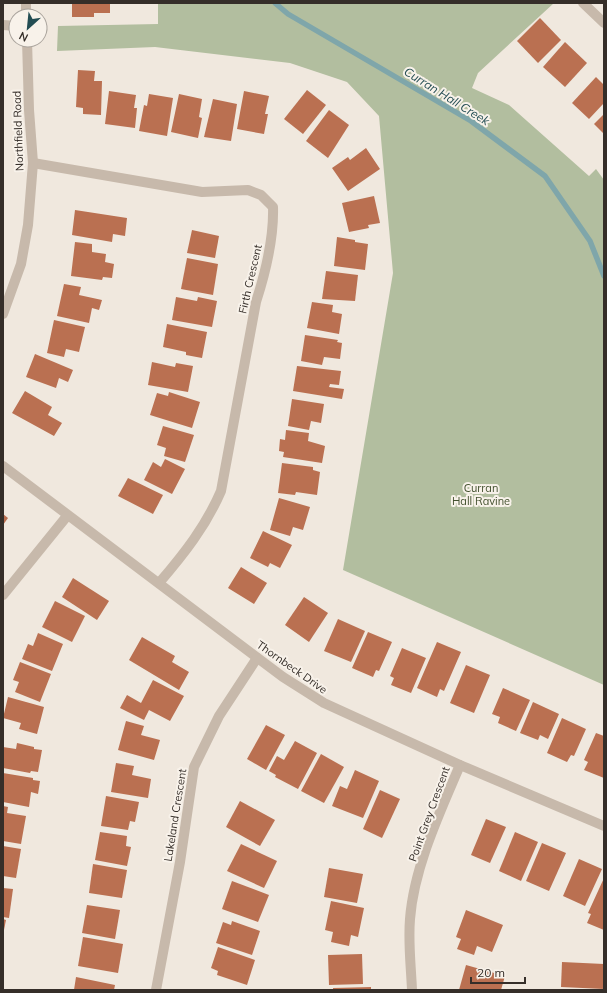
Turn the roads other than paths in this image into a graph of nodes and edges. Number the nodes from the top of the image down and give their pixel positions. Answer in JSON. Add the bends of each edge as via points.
{"nodes":[{"id":1,"x":583,"y":3,"type":"edge"},
{"id":2,"x":604,"y":23,"type":"edge"},
{"id":3,"x":27,"y":48,"type":"edge"},
{"id":4,"x":33,"y":163,"type":"junction"},
{"id":5,"x":3,"y":314,"type":"edge"},
{"id":6,"x":3,"y":466,"type":"edge"},
{"id":7,"x":67,"y":516,"type":"junction"},
{"id":8,"x":159,"y":582,"type":"junction"},
{"id":9,"x":3,"y":595,"type":"edge"},
{"id":10,"x":257,"y":658,"type":"junction"},
{"id":11,"x":460,"y":765,"type":"junction"},
{"id":12,"x":604,"y":826,"type":"edge"},
{"id":13,"x":156,"y":990,"type":"edge"},
{"id":14,"x":412,"y":990,"type":"edge"}],
"edges":[{"from":1,"to":2,"type":"street"},
{"from":3,"to":4,"type":"street","name":"Northfield Road"},
{"from":4,"to":5,"type":"street","name":"Northfield Road","via":[[28,225],[21,264]]},
{"from":4,"to":8,"type":"street","name":"Firth Crescent","via":[[202,192],[248,190],[261,195],[273,207],[274,223],[265,273],[256,302],[222,491],[199,533]]},
{"from":6,"to":7,"type":"street","name":"Thornbeck Drive"},
{"from":7,"to":8,"type":"street","name":"Thornbeck Drive"},
{"from":7,"to":9,"type":"street"},
{"from":8,"to":10,"type":"street","name":"Thornbeck Drive"},
{"from":10,"to":11,"type":"street","name":"Thornbeck Drive","via":[[324,703]]},
{"from":10,"to":13,"type":"street","name":"Lakeland Crescent","via":[[219,716],[194,767],[180,862]]},
{"from":11,"to":12,"type":"street","name":"Thornbeck Drive"},
{"from":11,"to":14,"type":"street","name":"Point Grey Crescent","via":[[425,851],[413,896],[409,943]]}]}
